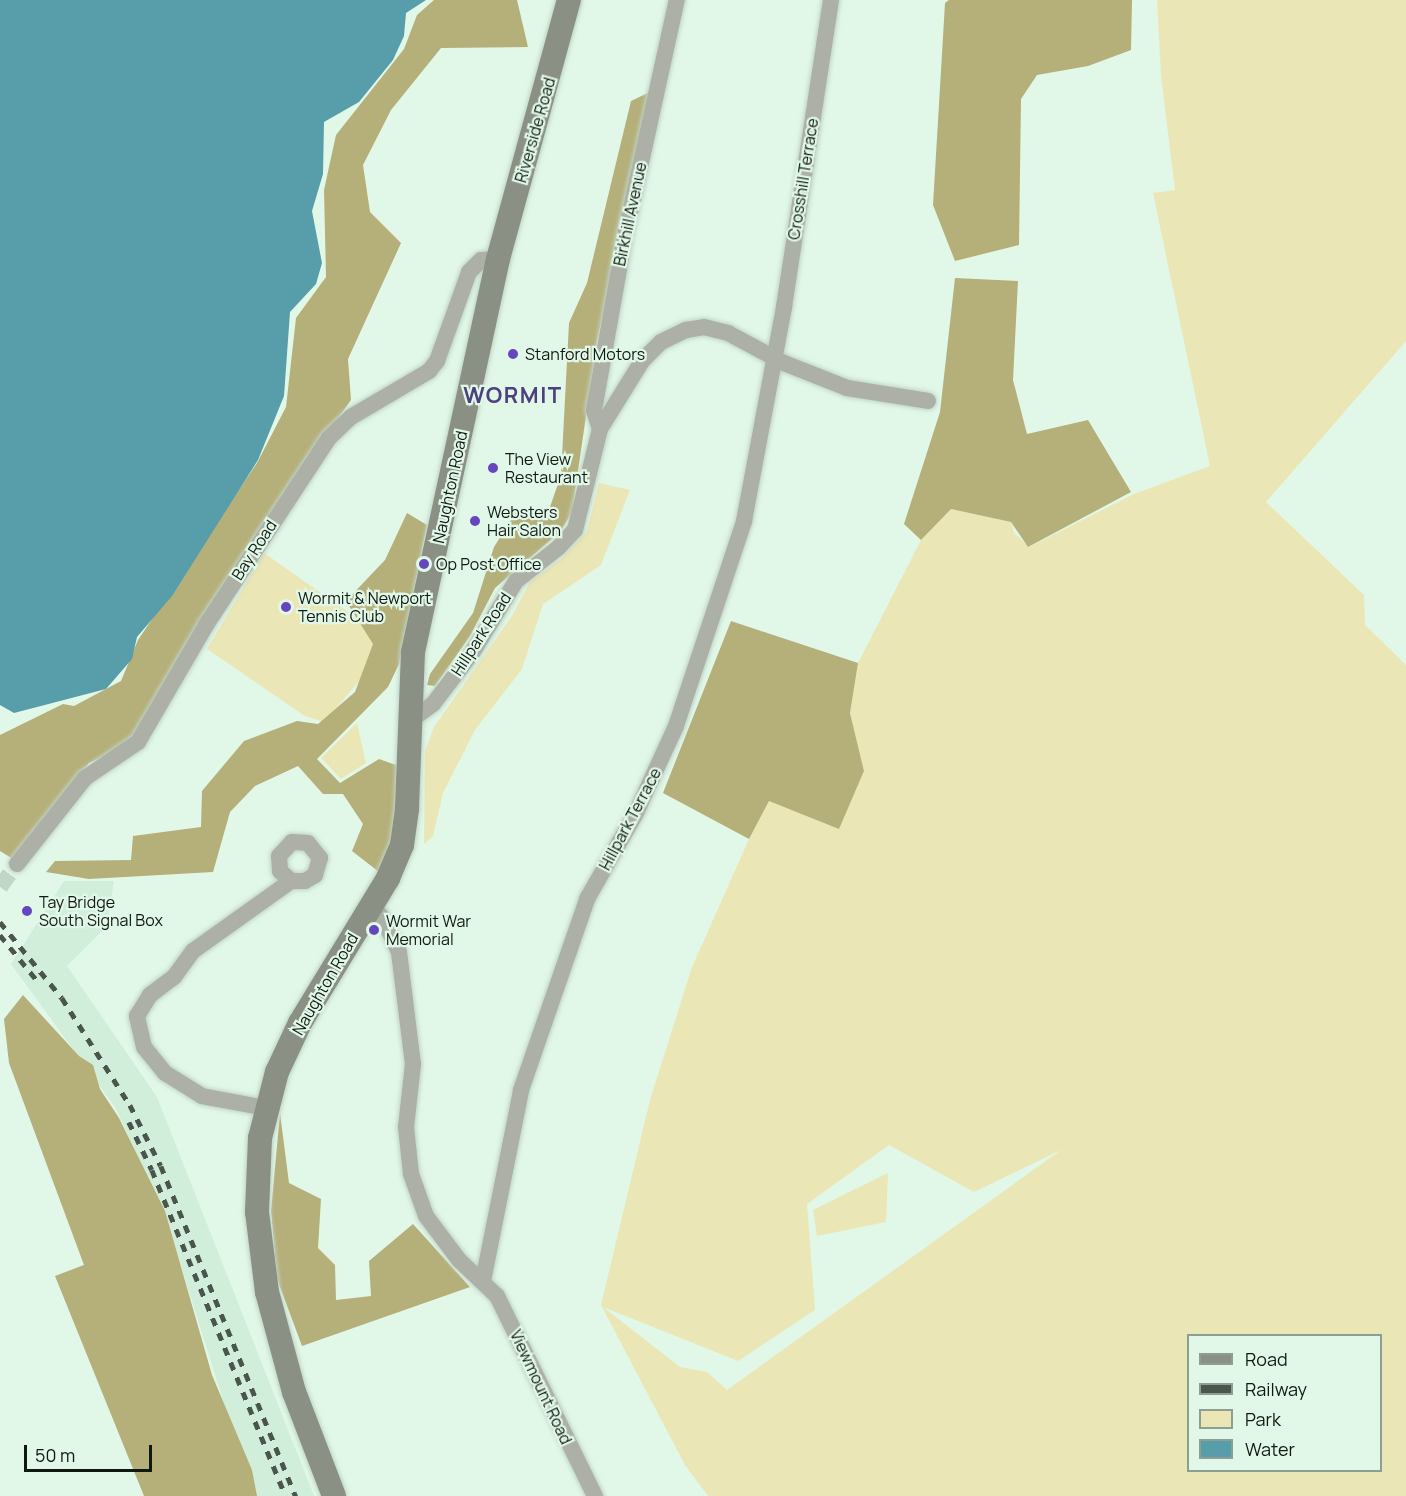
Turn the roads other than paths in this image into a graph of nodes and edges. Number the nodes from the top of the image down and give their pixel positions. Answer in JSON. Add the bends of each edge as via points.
{"nodes":[{"id":1,"x":569,"y":0,"type":"edge"},
{"id":2,"x":677,"y":0,"type":"edge"},
{"id":3,"x":831,"y":0,"type":"edge"},
{"id":4,"x":498,"y":259,"type":"junction"},
{"id":5,"x":772,"y":357,"type":"junction"},
{"id":6,"x":928,"y":401,"type":"dead end"},
{"id":7,"x":600,"y":429,"type":"junction"},
{"id":8,"x":412,"y":708,"type":"junction"},
{"id":9,"x":17,"y":864,"type":"tunnel mouth"},
{"id":10,"x":291,"y":881,"type":"dead end"},
{"id":11,"x":372,"y":905,"type":"junction"},
{"id":12,"x":266,"y":1108,"type":"junction"},
{"id":13,"x":483,"y":1281,"type":"junction"},
{"id":14,"x":334,"y":1496,"type":"edge"},
{"id":15,"x":595,"y":1496,"type":"edge"}],
"edges":[{"from":1,"to":4,"type":"main road","name":"Riverside Road"},
{"from":2,"to":7,"type":"street","name":"Birkhill Avenue","via":[[624,242],[594,410]]},
{"from":3,"to":5,"type":"street","name":"Crosshill Terrace","via":[[784,307]]},
{"from":4,"to":8,"type":"main road","name":"Naughton Road","via":[[413,652]]},
{"from":4,"to":9,"type":"street","name":"Bay Road","via":[[480,260],[469,272],[437,361],[429,371],[351,417],[329,438],[206,625],[138,742],[85,778]]},
{"from":5,"to":6,"type":"street","name":"Hillpark Road","via":[[847,388]]},
{"from":5,"to":7,"type":"street","name":"Hillpark Road","via":[[728,333],[704,327],[686,330],[661,342],[642,361]]},
{"from":5,"to":13,"type":"street","name":"Hillpark Terrace","via":[[744,521],[717,610],[676,726],[636,813],[587,899],[521,1090]]},
{"from":7,"to":8,"type":"street","name":"Hillpark Road","via":[[574,530],[516,581],[466,661],[433,704]]},
{"from":8,"to":11,"type":"main road","name":"Naughton Road","via":[[402,845]]},
{"from":10,"to":12,"type":"street","via":[[193,951],[174,977],[150,995],[137,1016],[144,1047],[165,1073],[202,1096]]},
{"from":11,"to":12,"type":"main road","name":"Naughton Road","via":[[300,1023]]},
{"from":11,"to":13,"type":"street","name":"Viewmount Road","via":[[399,952],[413,1064],[406,1127],[411,1173],[426,1216],[459,1260]]},
{"from":12,"to":14,"type":"main road","name":"Naughton Road","via":[[257,1171],[259,1252],[284,1360]]},
{"from":13,"to":15,"type":"street","name":"Viewmount Road","via":[[506,1312]]}]}
